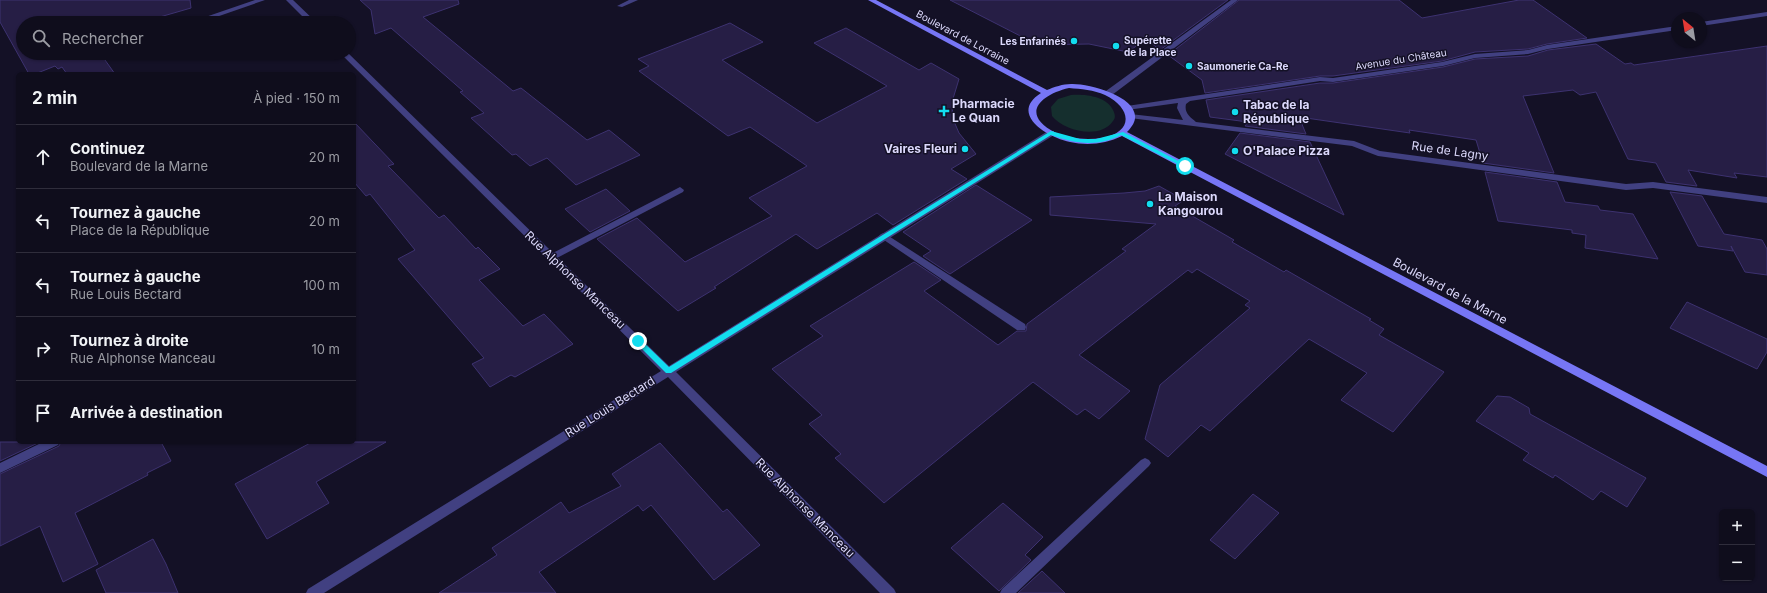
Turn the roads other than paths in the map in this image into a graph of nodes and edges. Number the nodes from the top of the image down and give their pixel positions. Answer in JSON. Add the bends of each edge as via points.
{"nodes":[{"id":1,"x":262,"y":0,"type":"edge"},
{"id":2,"x":290,"y":0,"type":"edge"},
{"id":3,"x":635,"y":0,"type":"edge"},
{"id":4,"x":871,"y":0,"type":"edge"},
{"id":5,"x":1234,"y":0,"type":"edge"},
{"id":6,"x":620,"y":6,"type":"dead end"},
{"id":7,"x":1767,"y":14,"type":"edge"},
{"id":8,"x":213,"y":16,"type":"edge"},
{"id":9,"x":306,"y":16,"type":"edge"},
{"id":10,"x":1707,"y":23,"type":"edge"},
{"id":11,"x":1671,"y":29,"type":"edge"},
{"id":12,"x":351,"y":60,"type":"edge"},
{"id":13,"x":1046,"y":92,"type":"junction"},
{"id":14,"x":1109,"y":93,"type":"junction"},
{"id":15,"x":1189,"y":98,"type":"junction"},
{"id":16,"x":1129,"y":112,"type":"junction"},
{"id":17,"x":1193,"y":123,"type":"junction"},
{"id":18,"x":1051,"y":133,"type":"junction"},
{"id":19,"x":1122,"y":133,"type":"junction"},
{"id":20,"x":680,"y":190,"type":"dead end"},
{"id":21,"x":1767,"y":200,"type":"edge"},
{"id":22,"x":884,"y":236,"type":"junction"},
{"id":23,"x":552,"y":257,"type":"junction"},
{"id":24,"x":1021,"y":327,"type":"dead end"},
{"id":25,"x":668,"y":371,"type":"junction"},
{"id":26,"x":50,"y":444,"type":"edge"},
{"id":27,"x":1145,"y":463,"type":"dead end"},
{"id":28,"x":0,"y":468,"type":"edge"},
{"id":29,"x":1767,"y":472,"type":"edge"},
{"id":30,"x":313,"y":593,"type":"edge"},
{"id":31,"x":889,"y":593,"type":"edge"},
{"id":32,"x":1007,"y":593,"type":"edge"}],
"edges":[{"from":1,"to":8,"type":"street"},
{"from":2,"to":9,"type":"street"},
{"from":3,"to":6,"type":"street"},
{"from":4,"to":13,"type":"main road","name":"Boulevard de Lorraine"},
{"from":5,"to":14,"type":"street"},
{"from":7,"to":10,"type":"street"},
{"from":11,"to":15,"type":"street","name":"Avenue du Château","via":[[1512,54],[1452,60],[1443,64]]},
{"from":12,"to":23,"type":"street","name":"Rue Alphonse Manceau"},
{"from":13,"to":14,"type":"main road","via":[[1056,88],[1083,86]]},
{"from":13,"to":18,"type":"main road","via":[[1037,99],[1033,107],[1034,116],[1040,125]]},
{"from":14,"to":16,"type":"main road","via":[[1120,100]]},
{"from":15,"to":16,"type":"street","name":"Avenue du Château"},
{"from":15,"to":17,"type":"street","via":[[1182,103],[1181,108],[1185,118]]},
{"from":16,"to":17,"type":"street","name":"Rue de Lagny"},
{"from":16,"to":19,"type":"main road","via":[[1129,125]]},
{"from":17,"to":21,"type":"street","name":"Rue de Lagny","via":[[1354,144],[1378,153],[1626,187],[1653,185]]},
{"from":18,"to":19,"type":"main road","via":[[1080,141],[1096,141]]},
{"from":18,"to":22,"type":"street","name":"Rue Louis Bectard"},
{"from":19,"to":29,"type":"main road","name":"Boulevard de la Marne"},
{"from":20,"to":23,"type":"street"},
{"from":22,"to":24,"type":"street"},
{"from":22,"to":25,"type":"street","name":"Rue Louis Bectard"},
{"from":23,"to":25,"type":"street","name":"Rue Alphonse Manceau"},
{"from":25,"to":30,"type":"street","name":"Rue Louis Bectard"},
{"from":25,"to":31,"type":"street","name":"Rue Alphonse Manceau"},
{"from":26,"to":28,"type":"street"},
{"from":27,"to":32,"type":"street"}]}
